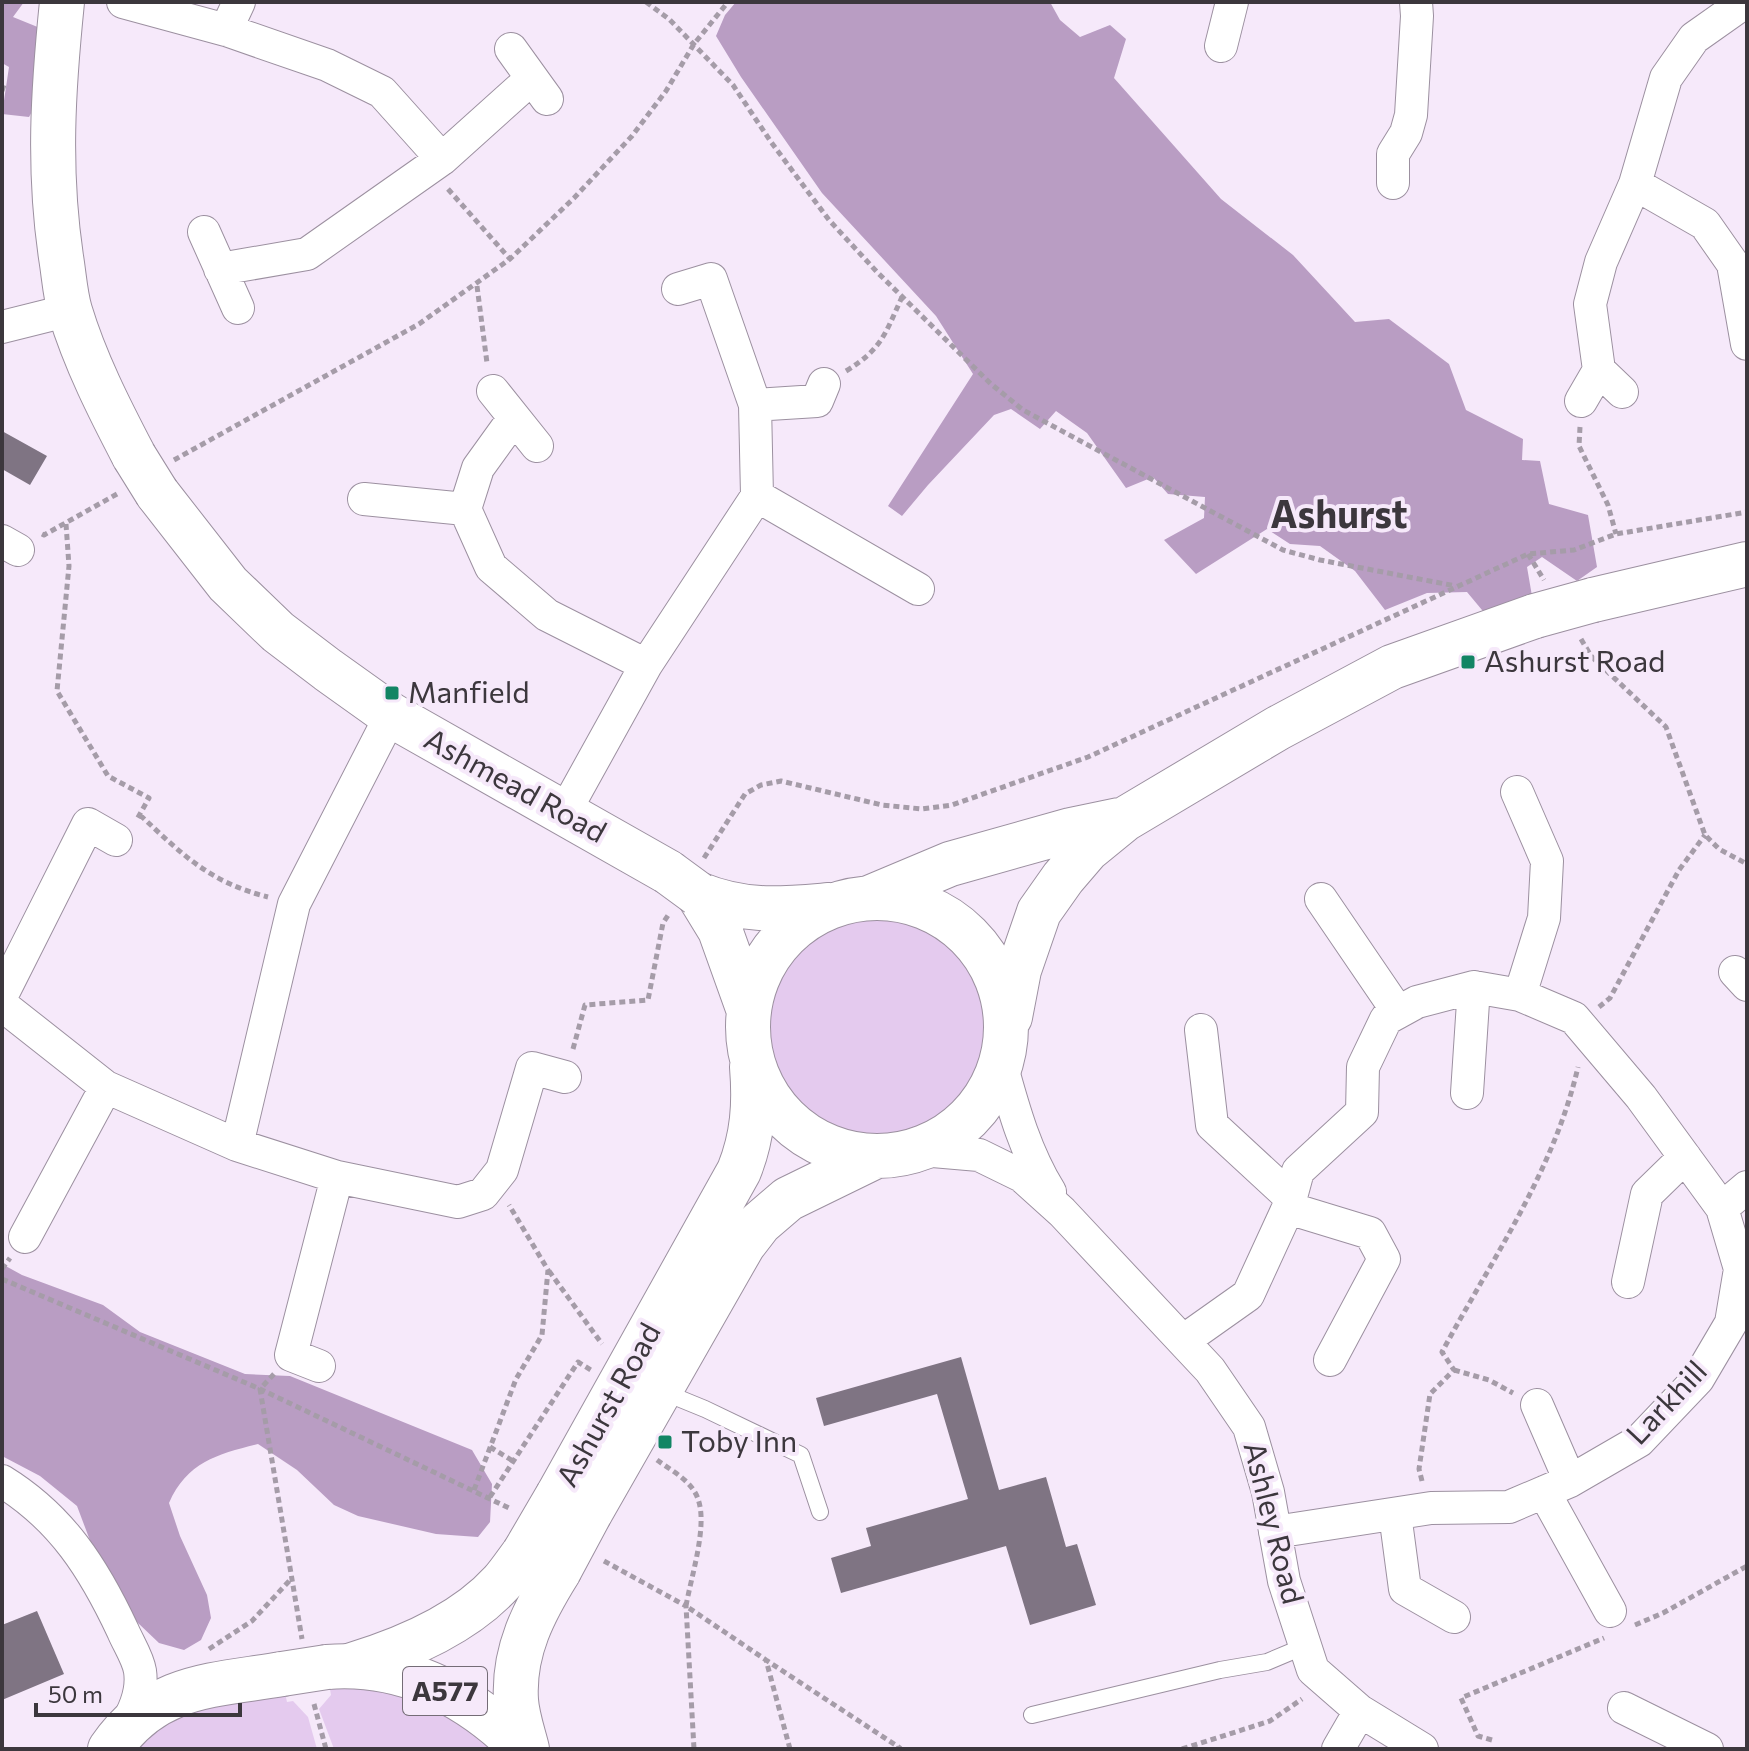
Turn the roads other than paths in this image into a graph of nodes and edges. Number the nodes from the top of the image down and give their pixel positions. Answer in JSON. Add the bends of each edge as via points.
{"nodes":[{"id":1,"x":62,"y":2,"type":"edge"},
{"id":2,"x":123,"y":2,"type":"edge"},
{"id":3,"x":1232,"y":2,"type":"edge"},
{"id":4,"x":1416,"y":2,"type":"edge"},
{"id":5,"x":1745,"y":2,"type":"edge"},
{"id":6,"x":232,"y":16,"type":"edge"},
{"id":7,"x":1221,"y":46,"type":"dead end"},
{"id":8,"x":511,"y":49,"type":"dead end"},
{"id":9,"x":435,"y":163,"type":"junction"},
{"id":10,"x":1393,"y":183,"type":"dead end"},
{"id":11,"x":1635,"y":184,"type":"junction"},
{"id":12,"x":204,"y":232,"type":"dead end"},
{"id":13,"x":220,"y":269,"type":"junction"},
{"id":14,"x":678,"y":289,"type":"dead end"},
{"id":15,"x":238,"y":308,"type":"dead end"},
{"id":16,"x":70,"y":310,"type":"junction"},
{"id":17,"x":2,"y":327,"type":"edge"},
{"id":18,"x":1747,"y":344,"type":"edge"},
{"id":19,"x":824,"y":384,"type":"road end"},
{"id":20,"x":493,"y":391,"type":"road end"},
{"id":21,"x":1581,"y":401,"type":"road end"},
{"id":22,"x":755,"y":405,"type":"junction"},
{"id":23,"x":514,"y":418,"type":"junction"},
{"id":24,"x":537,"y":446,"type":"dead end"},
{"id":25,"x":757,"y":496,"type":"junction"},
{"id":26,"x":364,"y":499,"type":"dead end"},
{"id":27,"x":465,"y":509,"type":"junction"},
{"id":28,"x":1746,"y":565,"type":"edge"},
{"id":29,"x":918,"y":589,"type":"dead end"},
{"id":30,"x":646,"y":665,"type":"junction"},
{"id":31,"x":391,"y":715,"type":"junction"},
{"id":32,"x":1517,"y":792,"type":"dead end"},
{"id":33,"x":564,"y":813,"type":"junction"},
{"id":34,"x":1125,"y":819,"type":"junction"},
{"id":35,"x":116,"y":840,"type":"road end"},
{"id":36,"x":683,"y":887,"type":"junction"},
{"id":37,"x":1321,"y":899,"type":"dead end"},
{"id":38,"x":853,"y":901,"type":"junction"},
{"id":39,"x":1474,"y":987,"type":"junction"},
{"id":40,"x":2,"y":995,"type":"edge"},
{"id":41,"x":1520,"y":995,"type":"junction"},
{"id":42,"x":2,"y":1005,"type":"edge"},
{"id":43,"x":749,"y":1011,"type":"junction"},
{"id":44,"x":1398,"y":1012,"type":"junction"},
{"id":45,"x":1201,"y":1030,"type":"dead end"},
{"id":46,"x":1005,"y":1047,"type":"junction"},
{"id":47,"x":752,"y":1060,"type":"junction"},
{"id":48,"x":565,"y":1077,"type":"road end"},
{"id":49,"x":106,"y":1087,"type":"junction"},
{"id":50,"x":1467,"y":1093,"type":"dead end"},
{"id":51,"x":237,"y":1145,"type":"junction"},
{"id":52,"x":921,"y":1150,"type":"junction"},
{"id":53,"x":874,"y":1157,"type":"junction"},
{"id":54,"x":1685,"y":1157,"type":"junction"},
{"id":55,"x":337,"y":1177,"type":"junction"},
{"id":56,"x":1747,"y":1187,"type":"edge"},
{"id":57,"x":1289,"y":1203,"type":"junction"},
{"id":58,"x":1722,"y":1208,"type":"junction"},
{"id":59,"x":1062,"y":1212,"type":"junction"},
{"id":60,"x":25,"y":1237,"type":"dead end"},
{"id":61,"x":1744,"y":1272,"type":"edge"},
{"id":62,"x":1628,"y":1282,"type":"dead end"},
{"id":63,"x":1183,"y":1341,"type":"junction"},
{"id":64,"x":1330,"y":1360,"type":"dead end"},
{"id":65,"x":319,"y":1366,"type":"dead end"},
{"id":66,"x":639,"y":1388,"type":"junction"},
{"id":67,"x":1537,"y":1405,"type":"road end"},
{"id":68,"x":2,"y":1481,"type":"edge"},
{"id":69,"x":1557,"y":1486,"type":"junction"},
{"id":70,"x":820,"y":1512,"type":"dead end"},
{"id":71,"x":1395,"y":1514,"type":"junction"},
{"id":72,"x":1275,"y":1532,"type":"junction"},
{"id":73,"x":557,"y":1533,"type":"junction"},
{"id":74,"x":1454,"y":1617,"type":"dead end"},
{"id":75,"x":1617,"y":1625,"type":"road end"},
{"id":76,"x":1305,"y":1646,"type":"junction"},
{"id":77,"x":315,"y":1669,"type":"junction"},
{"id":78,"x":140,"y":1670,"type":"junction"},
{"id":79,"x":198,"y":1670,"type":"junction"},
{"id":80,"x":1624,"y":1708,"type":"dead end"},
{"id":81,"x":1360,"y":1711,"type":"junction"},
{"id":82,"x":1032,"y":1715,"type":"dead end"},
{"id":83,"x":116,"y":1740,"type":"edge"},
{"id":84,"x":525,"y":1749,"type":"edge"},
{"id":85,"x":1338,"y":1749,"type":"edge"},
{"id":86,"x":1422,"y":1749,"type":"edge"},
{"id":87,"x":1707,"y":1749,"type":"edge"}],
"edges":[{"from":1,"to":16,"type":"street","name":"Ashmead Road","via":[[51,156]]},
{"from":2,"to":6,"type":"street"},
{"from":3,"to":7,"type":"street"},
{"from":4,"to":10,"type":"street","via":[[1411,115],[1393,154]]},
{"from":5,"to":11,"type":"street","via":[[1694,38],[1666,78]]},
{"from":6,"to":9,"type":"street","via":[[382,92]]},
{"from":8,"to":9,"type":"street","via":[[539,89]]},
{"from":9,"to":13,"type":"street","via":[[307,254]]},
{"from":11,"to":18,"type":"street","via":[[1705,224],[1733,264]]},
{"from":11,"to":21,"type":"street","via":[[1601,262],[1590,304],[1611,381]]},
{"from":12,"to":13,"type":"street"},
{"from":13,"to":15,"type":"street"},
{"from":14,"to":22,"type":"street","via":[[711,279]]},
{"from":16,"to":17,"type":"street"},
{"from":16,"to":31,"type":"street","name":"Ashmead Road","via":[[108,405],[147,475],[228,584],[268,622]]},
{"from":19,"to":22,"type":"street","via":[[817,401]]},
{"from":20,"to":23,"type":"street"},
{"from":22,"to":25,"type":"street"},
{"from":23,"to":24,"type":"street"},
{"from":23,"to":27,"type":"street","via":[[478,468]]},
{"from":25,"to":29,"type":"street"},
{"from":25,"to":30,"type":"street"},
{"from":26,"to":27,"type":"street"},
{"from":27,"to":30,"type":"street","via":[[491,567],[535,605]]},
{"from":28,"to":34,"type":"street","via":[[1564,610],[1392,667]]},
{"from":30,"to":33,"type":"street"},
{"from":31,"to":33,"type":"street","name":"Ashmead Road"},
{"from":31,"to":51,"type":"street","via":[[294,904]]},
{"from":32,"to":41,"type":"street","via":[[1547,861],[1544,918]]},
{"from":33,"to":36,"type":"street","name":"Ashmead Road"},
{"from":34,"to":38,"type":"street","via":[[950,864]]},
{"from":34,"to":46,"type":"street","via":[[1087,850],[1039,912],[1019,970]]},
{"from":35,"to":40,"type":"street","via":[[88,824]]},
{"from":36,"to":38,"type":"street","name":"Ashmead Road","via":[[725,905],[753,909]]},
{"from":36,"to":43,"type":"street","name":"Ashmead Road","via":[[720,930]]},
{"from":37,"to":44,"type":"street"},
{"from":38,"to":43,"type":"street","via":[[804,920],[777,944],[758,976]]},
{"from":38,"to":46,"type":"street","via":[[911,902],[950,920],[981,949],[1000,986]]},
{"from":39,"to":41,"type":"street","name":"Larkhill"},
{"from":39,"to":44,"type":"street","name":"Larkhill"},
{"from":39,"to":50,"type":"street"},
{"from":41,"to":54,"type":"street","name":"Larkhill","via":[[1574,1018]]},
{"from":42,"to":49,"type":"street"},
{"from":43,"to":47,"type":"street"},
{"from":44,"to":57,"type":"street","via":[[1386,1019],[1363,1067],[1362,1112],[1298,1171]]},
{"from":45,"to":57,"type":"street","via":[[1212,1125]]},
{"from":46,"to":52,"type":"street","via":[[984,1103],[956,1131]]},
{"from":46,"to":59,"type":"street","name":"Ashley Road","via":[[1018,1124],[1034,1166]]},
{"from":47,"to":53,"type":"street","via":[[769,1098],[797,1129],[833,1149]]},
{"from":47,"to":66,"type":"street","name":"Ashurst Road","via":[[749,1144]]},
{"from":48,"to":55,"type":"street","via":[[532,1068],[502,1170],[483,1194],[458,1202]]},
{"from":49,"to":51,"type":"street"},
{"from":49,"to":60,"type":"street"},
{"from":51,"to":55,"type":"street"},
{"from":52,"to":53,"type":"street"},
{"from":52,"to":59,"type":"street","name":"Ashley Road","via":[[979,1155],[1022,1176]]},
{"from":53,"to":66,"type":"street","name":"Ashurst Road","via":[[788,1199],[760,1223]]},
{"from":54,"to":58,"type":"street","name":"Larkhill"},
{"from":54,"to":62,"type":"street","via":[[1647,1194]]},
{"from":55,"to":65,"type":"street","via":[[291,1355]]},
{"from":56,"to":58,"type":"street"},
{"from":57,"to":63,"type":"street","via":[[1248,1295]]},
{"from":57,"to":64,"type":"street","via":[[1370,1233],[1384,1259]]},
{"from":58,"to":61,"type":"street","name":"Larkhill"},
{"from":59,"to":63,"type":"street","name":"Ashley Road"},
{"from":61,"to":69,"type":"street","name":"Larkhill","via":[[1731,1323],[1698,1379],[1639,1441]]},
{"from":63,"to":72,"type":"street","name":"Ashley Road","via":[[1249,1427]]},
{"from":66,"to":70,"type":"lane","via":[[705,1409],[801,1455]]},
{"from":66,"to":73,"type":"street","name":"Ashurst Road"},
{"from":66,"to":73,"type":"street","name":"Ashurst Road","via":[[630,1441]]},
{"from":67,"to":69,"type":"street"},
{"from":68,"to":78,"type":"street","via":[[36,1505],[83,1555]]},
{"from":69,"to":71,"type":"street","name":"Larkhill","via":[[1509,1507]]},
{"from":69,"to":75,"type":"street"},
{"from":71,"to":72,"type":"street","name":"Larkhill"},
{"from":71,"to":74,"type":"street","via":[[1405,1589]]},
{"from":72,"to":76,"type":"street","name":"Ashley Road"},
{"from":73,"to":77,"type":"street","name":"Ashurst Road","via":[[448,1626],[375,1658]]},
{"from":73,"to":84,"type":"street","name":"Ashurst Road","via":[[516,1669]]},
{"from":76,"to":81,"type":"street","name":"Ashley Road","via":[[1313,1670]]},
{"from":76,"to":82,"type":"lane","via":[[1267,1662]]},
{"from":77,"to":79,"type":"street","number":"A577"},
{"from":77,"to":84,"type":"street","number":"A577","via":[[399,1673],[452,1694],[496,1722]]},
{"from":78,"to":79,"type":"street","via":[[169,1685]]},
{"from":78,"to":83,"type":"street","via":[[135,1711]]},
{"from":79,"to":83,"type":"street","number":"A577"},
{"from":80,"to":87,"type":"street"},
{"from":81,"to":85,"type":"street"},
{"from":81,"to":86,"type":"street","name":"Ashley Road"}]}
